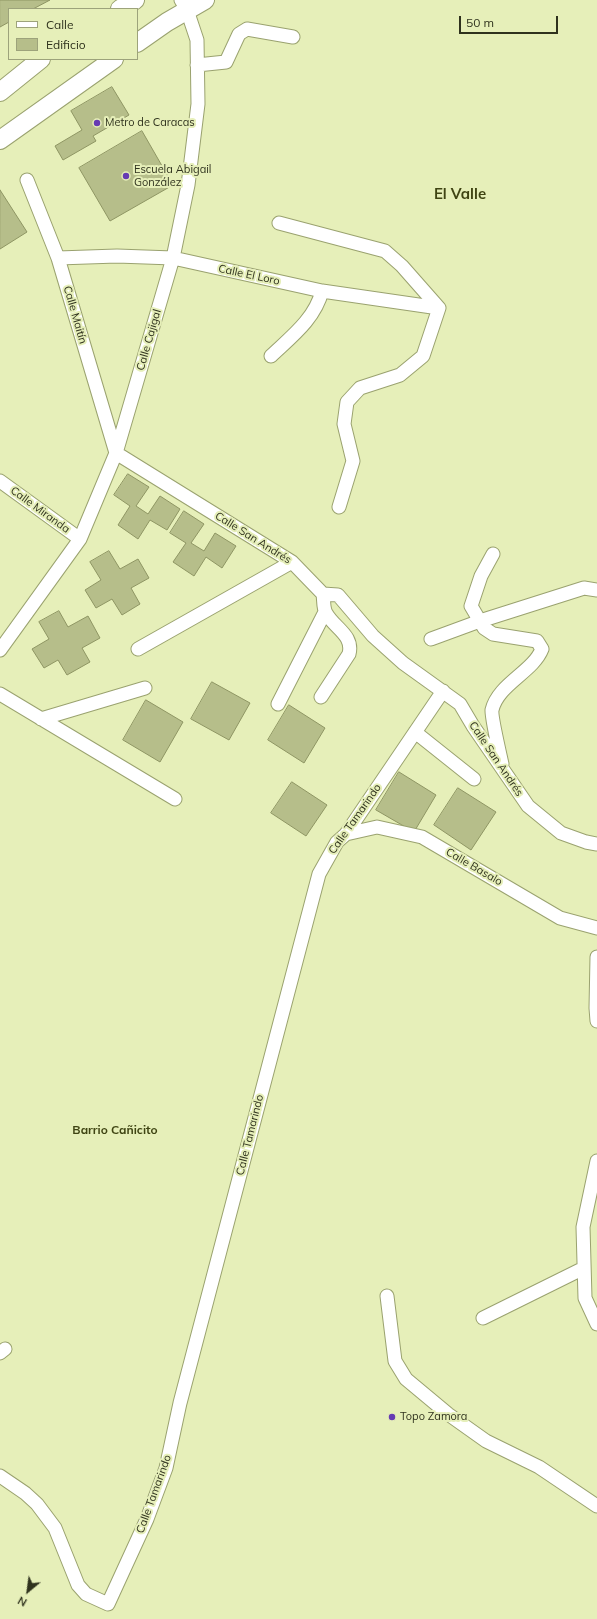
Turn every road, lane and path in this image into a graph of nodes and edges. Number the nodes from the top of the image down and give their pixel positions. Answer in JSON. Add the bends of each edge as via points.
{"nodes":[{"id":1,"x":135,"y":0,"type":"edge"},
{"id":2,"x":205,"y":0,"type":"edge"},
{"id":3,"x":184,"y":5,"type":"edge"},
{"id":4,"x":122,"y":8,"type":"edge"},
{"id":5,"x":293,"y":37,"type":"dead end"},
{"id":6,"x":138,"y":42,"type":"edge"},
{"id":7,"x":40,"y":60,"type":"edge"},
{"id":8,"x":113,"y":60,"type":"edge"},
{"id":9,"x":197,"y":65,"type":"junction"},
{"id":10,"x":0,"y":92,"type":"edge"},
{"id":11,"x":0,"y":140,"type":"edge"},
{"id":12,"x":27,"y":180,"type":"dead end"},
{"id":13,"x":279,"y":223,"type":"dead end"},
{"id":14,"x":58,"y":258,"type":"junction"},
{"id":15,"x":173,"y":258,"type":"junction"},
{"id":16,"x":322,"y":291,"type":"junction"},
{"id":17,"x":439,"y":308,"type":"junction"},
{"id":18,"x":271,"y":356,"type":"dead end"},
{"id":19,"x":116,"y":453,"type":"junction"},
{"id":20,"x":0,"y":481,"type":"edge"},
{"id":21,"x":339,"y":507,"type":"dead end"},
{"id":22,"x":80,"y":539,"type":"junction"},
{"id":23,"x":493,"y":554,"type":"dead end"},
{"id":24,"x":292,"y":562,"type":"junction"},
{"id":25,"x":597,"y":590,"type":"edge"},
{"id":26,"x":323,"y":594,"type":"junction"},
{"id":27,"x":326,"y":612,"type":"junction"},
{"id":28,"x":480,"y":621,"type":"junction"},
{"id":29,"x":431,"y":639,"type":"dead end"},
{"id":30,"x":138,"y":649,"type":"dead end"},
{"id":31,"x":0,"y":650,"type":"edge"},
{"id":32,"x":145,"y":688,"type":"dead end"},
{"id":33,"x":443,"y":691,"type":"junction"},
{"id":34,"x":0,"y":694,"type":"edge"},
{"id":35,"x":321,"y":697,"type":"dead end"},
{"id":36,"x":278,"y":704,"type":"dead end"},
{"id":37,"x":41,"y":720,"type":"junction"},
{"id":38,"x":415,"y":732,"type":"junction"},
{"id":39,"x":502,"y":768,"type":"junction"},
{"id":40,"x":474,"y":779,"type":"dead end"},
{"id":41,"x":175,"y":799,"type":"dead end"},
{"id":42,"x":346,"y":834,"type":"junction"},
{"id":43,"x":597,"y":844,"type":"edge"},
{"id":44,"x":597,"y":928,"type":"edge"},
{"id":45,"x":597,"y":957,"type":"edge"},
{"id":46,"x":597,"y":1021,"type":"edge"},
{"id":47,"x":597,"y":1161,"type":"edge"},
{"id":48,"x":584,"y":1268,"type":"junction"},
{"id":49,"x":387,"y":1296,"type":"dead end"},
{"id":50,"x":483,"y":1318,"type":"dead end"},
{"id":51,"x":597,"y":1324,"type":"edge"},
{"id":52,"x":0,"y":1476,"type":"edge"},
{"id":53,"x":597,"y":1506,"type":"edge"}],
"edges":[{"from":1,"to":4,"type":"main road"},
{"from":2,"to":3,"type":"main road"},
{"from":3,"to":6,"type":"main road"},
{"from":3,"to":9,"type":"street","name":"Calle Cajigal","via":[[197,40]]},
{"from":5,"to":9,"type":"street","via":[[247,29],[239,34],[226,62]]},
{"from":7,"to":10,"type":"main road"},
{"from":8,"to":11,"type":"main road"},
{"from":9,"to":15,"type":"street","name":"Calle Cajigal","via":[[198,104],[188,185]]},
{"from":12,"to":14,"type":"street","name":"Calle Maitín"},
{"from":13,"to":17,"type":"street","via":[[385,251],[402,266]]},
{"from":14,"to":15,"type":"street","name":"Calle El Loro"},
{"from":14,"to":19,"type":"street","name":"Calle Maitín"},
{"from":15,"to":16,"type":"street","name":"Calle El Loro"},
{"from":15,"to":19,"type":"street","name":"Calle Cajigal"},
{"from":16,"to":17,"type":"street","name":"Calle El Loro"},
{"from":16,"to":18,"type":"street","via":[[319,304],[311,316]]},
{"from":17,"to":21,"type":"street","via":[[423,356],[400,375],[360,388],[347,402],[344,424],[352,461]]},
{"from":19,"to":22,"type":"street","name":"Calle Cajigal"},
{"from":19,"to":24,"type":"street","name":"Calle San Andrés"},
{"from":20,"to":22,"type":"street","name":"Calle Miranda"},
{"from":22,"to":31,"type":"street","name":"Calle Cajigal"},
{"from":23,"to":28,"type":"street","via":[[481,576],[471,606]]},
{"from":24,"to":26,"type":"street","name":"Calle San Andrés"},
{"from":24,"to":30,"type":"street"},
{"from":25,"to":28,"type":"street","via":[[584,588]]},
{"from":26,"to":27,"type":"street"},
{"from":26,"to":33,"type":"street","name":"Calle San Andrés","via":[[338,595],[379,641],[403,663]]},
{"from":27,"to":35,"type":"street","via":[[349,640],[351,647]]},
{"from":27,"to":36,"type":"street"},
{"from":28,"to":29,"type":"street"},
{"from":28,"to":39,"type":"street","via":[[492,634],[537,641],[542,649],[539,657],[503,691],[492,710]]},
{"from":32,"to":37,"type":"street"},
{"from":33,"to":38,"type":"street","name":"Calle Tamarindo"},
{"from":33,"to":39,"type":"street","name":"Calle San Andrés","via":[[460,704]]},
{"from":34,"to":37,"type":"street"},
{"from":37,"to":41,"type":"street"},
{"from":38,"to":40,"type":"street"},
{"from":38,"to":42,"type":"street","name":"Calle Tamarindo"},
{"from":39,"to":43,"type":"street","name":"Calle San Andrés","via":[[528,806],[553,827],[572,838]]},
{"from":42,"to":44,"type":"street","name":"Calle Basalo","via":[[377,827],[422,837],[560,918]]},
{"from":42,"to":52,"type":"street","name":"Calle Tamarindo","via":[[337,842],[319,874],[180,1403],[166,1468],[147,1518],[108,1604],[86,1594],[78,1585],[55,1528],[37,1504]]},
{"from":45,"to":46,"type":"street"},
{"from":47,"to":48,"type":"street","via":[[583,1227]]},
{"from":48,"to":50,"type":"street"},
{"from":48,"to":51,"type":"street","via":[[585,1298]]},
{"from":49,"to":53,"type":"street","via":[[395,1361],[406,1379],[486,1441],[539,1467]]}]}
